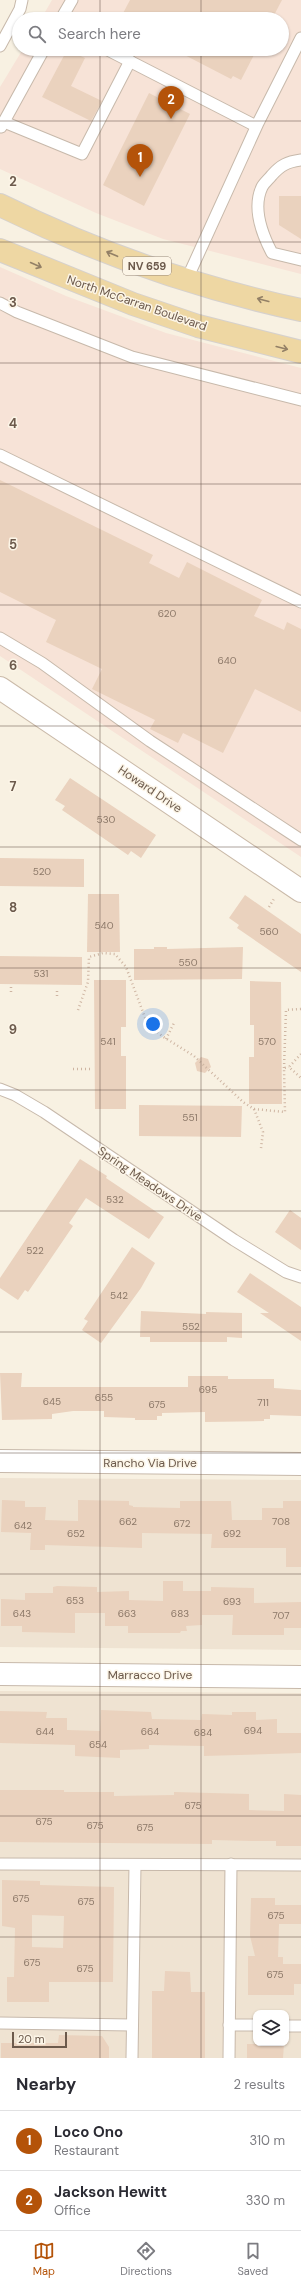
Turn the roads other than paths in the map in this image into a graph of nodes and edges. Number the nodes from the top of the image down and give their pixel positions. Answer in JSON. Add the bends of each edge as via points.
{"nodes":[{"id":1,"x":22,"y":0,"type":"edge"},
{"id":2,"x":72,"y":0,"type":"edge"},
{"id":3,"x":18,"y":12,"type":"edge"},
{"id":4,"x":65,"y":12,"type":"edge"},
{"id":5,"x":12,"y":24,"type":"edge"},
{"id":6,"x":301,"y":38,"type":"edge"},
{"id":7,"x":0,"y":46,"type":"edge"},
{"id":8,"x":40,"y":56,"type":"edge"},
{"id":9,"x":119,"y":56,"type":"edge"},
{"id":10,"x":130,"y":62,"type":"junction"},
{"id":11,"x":2,"y":125,"type":"edge"},
{"id":12,"x":256,"y":126,"type":"junction"},
{"id":13,"x":301,"y":160,"type":"edge"},
{"id":14,"x":0,"y":205,"type":"edge"},
{"id":15,"x":0,"y":250,"type":"edge"},
{"id":16,"x":301,"y":260,"type":"edge"},
{"id":17,"x":187,"y":279,"type":"junction"},
{"id":18,"x":0,"y":302,"type":"edge"},
{"id":19,"x":301,"y":310,"type":"edge"},
{"id":20,"x":301,"y":352,"type":"edge"},
{"id":21,"x":301,"y":400,"type":"edge"},
{"id":22,"x":0,"y":455,"type":"edge"},
{"id":23,"x":301,"y":602,"type":"edge"},
{"id":24,"x":0,"y":638,"type":"edge"},
{"id":25,"x":0,"y":688,"type":"edge"},
{"id":26,"x":301,"y":840,"type":"edge"},
{"id":27,"x":301,"y":891,"type":"edge"},
{"id":28,"x":0,"y":1090,"type":"edge"},
{"id":29,"x":301,"y":1277,"type":"edge"},
{"id":30,"x":0,"y":1462,"type":"edge"},
{"id":31,"x":301,"y":1464,"type":"edge"},
{"id":32,"x":0,"y":1674,"type":"edge"},
{"id":33,"x":301,"y":1677,"type":"edge"},
{"id":34,"x":0,"y":1864,"type":"edge"},
{"id":35,"x":230,"y":1864,"type":"junction"},
{"id":36,"x":134,"y":1865,"type":"junction"},
{"id":37,"x":301,"y":1865,"type":"edge"},
{"id":38,"x":0,"y":2024,"type":"edge"},
{"id":39,"x":132,"y":2025,"type":"junction"},
{"id":40,"x":229,"y":2025,"type":"junction"},
{"id":41,"x":253,"y":2025,"type":"edge"},
{"id":42,"x":289,"y":2026,"type":"edge"},
{"id":43,"x":301,"y":2026,"type":"edge"},
{"id":44,"x":132,"y":2058,"type":"edge"},
{"id":45,"x":229,"y":2058,"type":"edge"}],
"edges":[{"from":1,"to":3,"type":"lane"},
{"from":2,"to":4,"type":"lane"},
{"from":5,"to":7,"type":"lane"},
{"from":6,"to":12,"type":"lane"},
{"from":8,"to":11,"type":"lane"},
{"from":9,"to":10,"type":"lane"},
{"from":10,"to":11,"type":"lane","via":[[82,154]]},
{"from":10,"to":12,"type":"lane"},
{"from":12,"to":17,"type":"lane"},
{"from":13,"to":16,"type":"lane","via":[[286,162],[279,168],[262,186],[258,204],[263,236],[272,253]]},
{"from":17,"to":14,"type":"main road","number":"NV 659","one_way":true,"via":[[116,256]]},
{"from":15,"to":20,"type":"main road","name":"North McCarran Boulevard","one_way":true,"via":[[134,304],[198,326]]},
{"from":19,"to":17,"type":"main road","number":"NV 659","one_way":true},
{"from":18,"to":21,"type":"lane","via":[[17,312],[132,358]]},
{"from":22,"to":23,"type":"lane"},
{"from":24,"to":26,"type":"lane","via":[[42,663],[150,741]]},
{"from":25,"to":27,"type":"street","name":"Howard Drive"},
{"from":28,"to":29,"type":"lane","name":"Spring Meadows Drive","via":[[15,1095],[44,1112],[234,1240],[286,1272]]},
{"from":30,"to":31,"type":"street","name":"Rancho Via Drive"},
{"from":32,"to":33,"type":"street","name":"Marracco Drive"},
{"from":34,"to":36,"type":"lane"},
{"from":35,"to":36,"type":"lane"},
{"from":35,"to":37,"type":"lane"},
{"from":35,"to":40,"type":"lane"},
{"from":36,"to":39,"type":"lane"},
{"from":38,"to":39,"type":"lane"},
{"from":39,"to":44,"type":"lane"},
{"from":40,"to":41,"type":"lane"},
{"from":40,"to":45,"type":"lane"},
{"from":42,"to":43,"type":"lane"}]}
